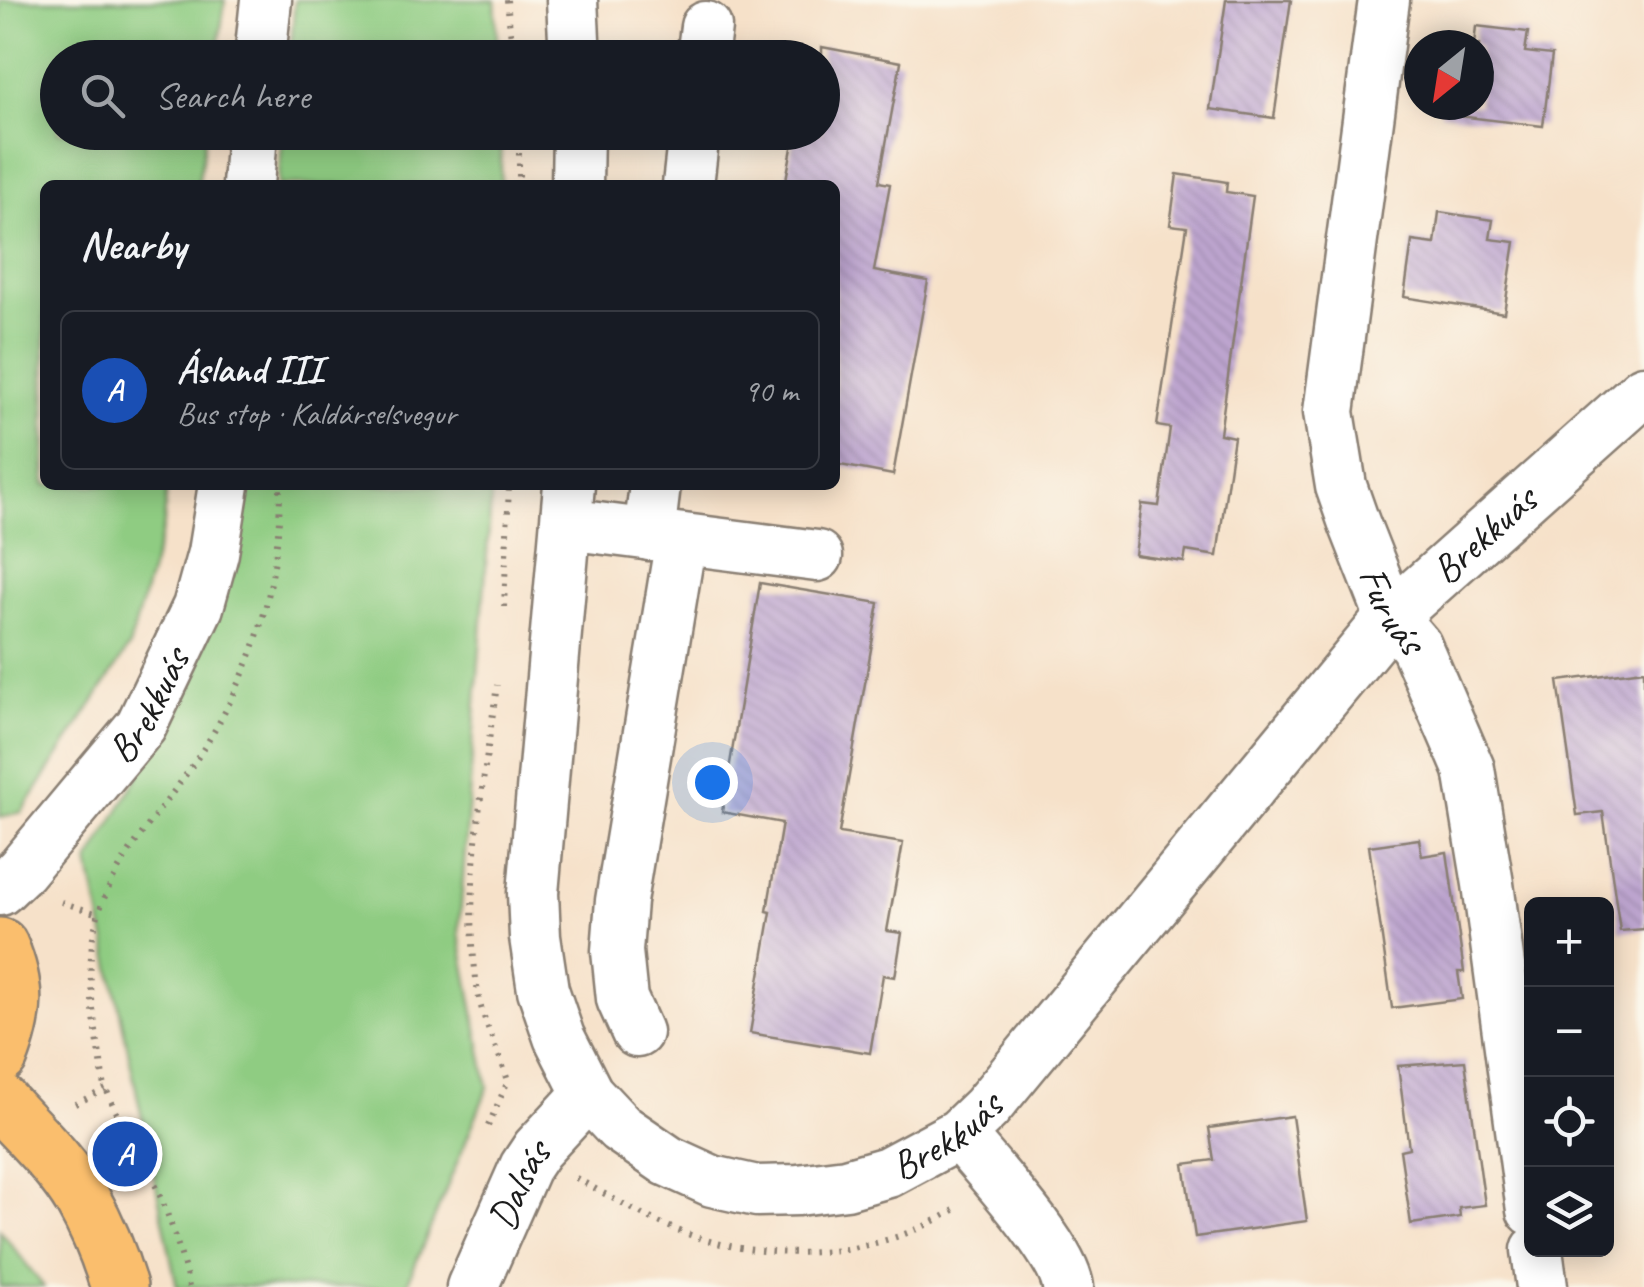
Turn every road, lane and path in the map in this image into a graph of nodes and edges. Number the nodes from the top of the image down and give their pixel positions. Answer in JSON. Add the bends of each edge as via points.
{"nodes":[{"id":1,"x":266,"y":0,"type":"edge"},
{"id":2,"x":507,"y":0,"type":"edge"},
{"id":3,"x":572,"y":0,"type":"edge"},
{"id":4,"x":1384,"y":0,"type":"edge"},
{"id":5,"x":262,"y":40,"type":"edge"},
{"id":6,"x":511,"y":40,"type":"edge"},
{"id":7,"x":574,"y":40,"type":"edge"},
{"id":8,"x":251,"y":150,"type":"edge"},
{"id":9,"x":519,"y":150,"type":"edge"},
{"id":10,"x":578,"y":150,"type":"edge"},
{"id":11,"x":692,"y":150,"type":"edge"},
{"id":12,"x":248,"y":180,"type":"edge"},
{"id":13,"x":520,"y":180,"type":"edge"},
{"id":14,"x":577,"y":180,"type":"edge"},
{"id":15,"x":689,"y":180,"type":"edge"},
{"id":16,"x":1644,"y":391,"type":"edge"},
{"id":17,"x":223,"y":490,"type":"edge"},
{"id":18,"x":280,"y":490,"type":"edge"},
{"id":19,"x":656,"y":490,"type":"edge"},
{"id":20,"x":568,"y":505,"type":"edge"},
{"id":21,"x":665,"y":537,"type":"junction"},
{"id":22,"x":817,"y":556,"type":"dead end"},
{"id":23,"x":1391,"y":616,"type":"junction"},
{"id":24,"x":0,"y":890,"type":"edge"},
{"id":25,"x":59,"y":902,"type":"dead end"},
{"id":26,"x":98,"y":914,"type":"junction"},
{"id":27,"x":0,"y":946,"type":"edge"},
{"id":28,"x":638,"y":1032,"type":"dead end"},
{"id":29,"x":0,"y":1056,"type":"edge"},
{"id":30,"x":106,"y":1089,"type":"junction"},
{"id":31,"x":588,"y":1094,"type":"junction"},
{"id":32,"x":0,"y":1102,"type":"edge"},
{"id":33,"x":70,"y":1107,"type":"dead end"},
{"id":34,"x":958,"y":1134,"type":"junction"},
{"id":35,"x":1526,"y":1167,"type":"edge"},
{"id":36,"x":1538,"y":1257,"type":"edge"},
{"id":37,"x":119,"y":1287,"type":"edge"},
{"id":38,"x":189,"y":1287,"type":"edge"},
{"id":39,"x":472,"y":1287,"type":"edge"},
{"id":40,"x":1068,"y":1287,"type":"edge"},
{"id":41,"x":1542,"y":1287,"type":"edge"}],
"edges":[{"from":1,"to":5,"type":"street"},
{"from":2,"to":6,"type":"path"},
{"from":3,"to":7,"type":"street"},
{"from":4,"to":23,"type":"street","name":"Furuás","via":[[1329,412],[1340,486]]},
{"from":8,"to":12,"type":"street"},
{"from":9,"to":13,"type":"path"},
{"from":10,"to":14,"type":"street"},
{"from":11,"to":15,"type":"street"},
{"from":16,"to":23,"type":"street","name":"Brekkuás"},
{"from":17,"to":24,"type":"street","name":"Brekkuás","via":[[198,606],[140,726]]},
{"from":18,"to":26,"type":"path","via":[[274,572],[249,663]]},
{"from":19,"to":21,"type":"street"},
{"from":20,"to":21,"type":"street"},
{"from":20,"to":31,"type":"street","name":"Brekkuás","via":[[533,894],[543,990]]},
{"from":21,"to":22,"type":"street"},
{"from":21,"to":28,"type":"street","via":[[617,952],[622,998]]},
{"from":23,"to":34,"type":"street","name":"Brekkuás"},
{"from":23,"to":35,"type":"street","name":"Furuás","via":[[1416,646],[1468,769]]},
{"from":25,"to":26,"type":"path"},
{"from":26,"to":30,"type":"path","via":[[91,955],[94,1023]]},
{"from":27,"to":29,"type":"main road","via":[[14,997]]},
{"from":30,"to":33,"type":"path"},
{"from":30,"to":38,"type":"path","via":[[148,1170]]},
{"from":31,"to":34,"type":"street","name":"Brekkuás","via":[[620,1128],[668,1161],[757,1191],[846,1184],[888,1172]]},
{"from":31,"to":39,"type":"street","name":"Dalsás","via":[[526,1167]]},
{"from":32,"to":37,"type":"main road","via":[[81,1197]]},
{"from":34,"to":40,"type":"street","via":[[1035,1226]]},
{"from":36,"to":41,"type":"street"}]}
